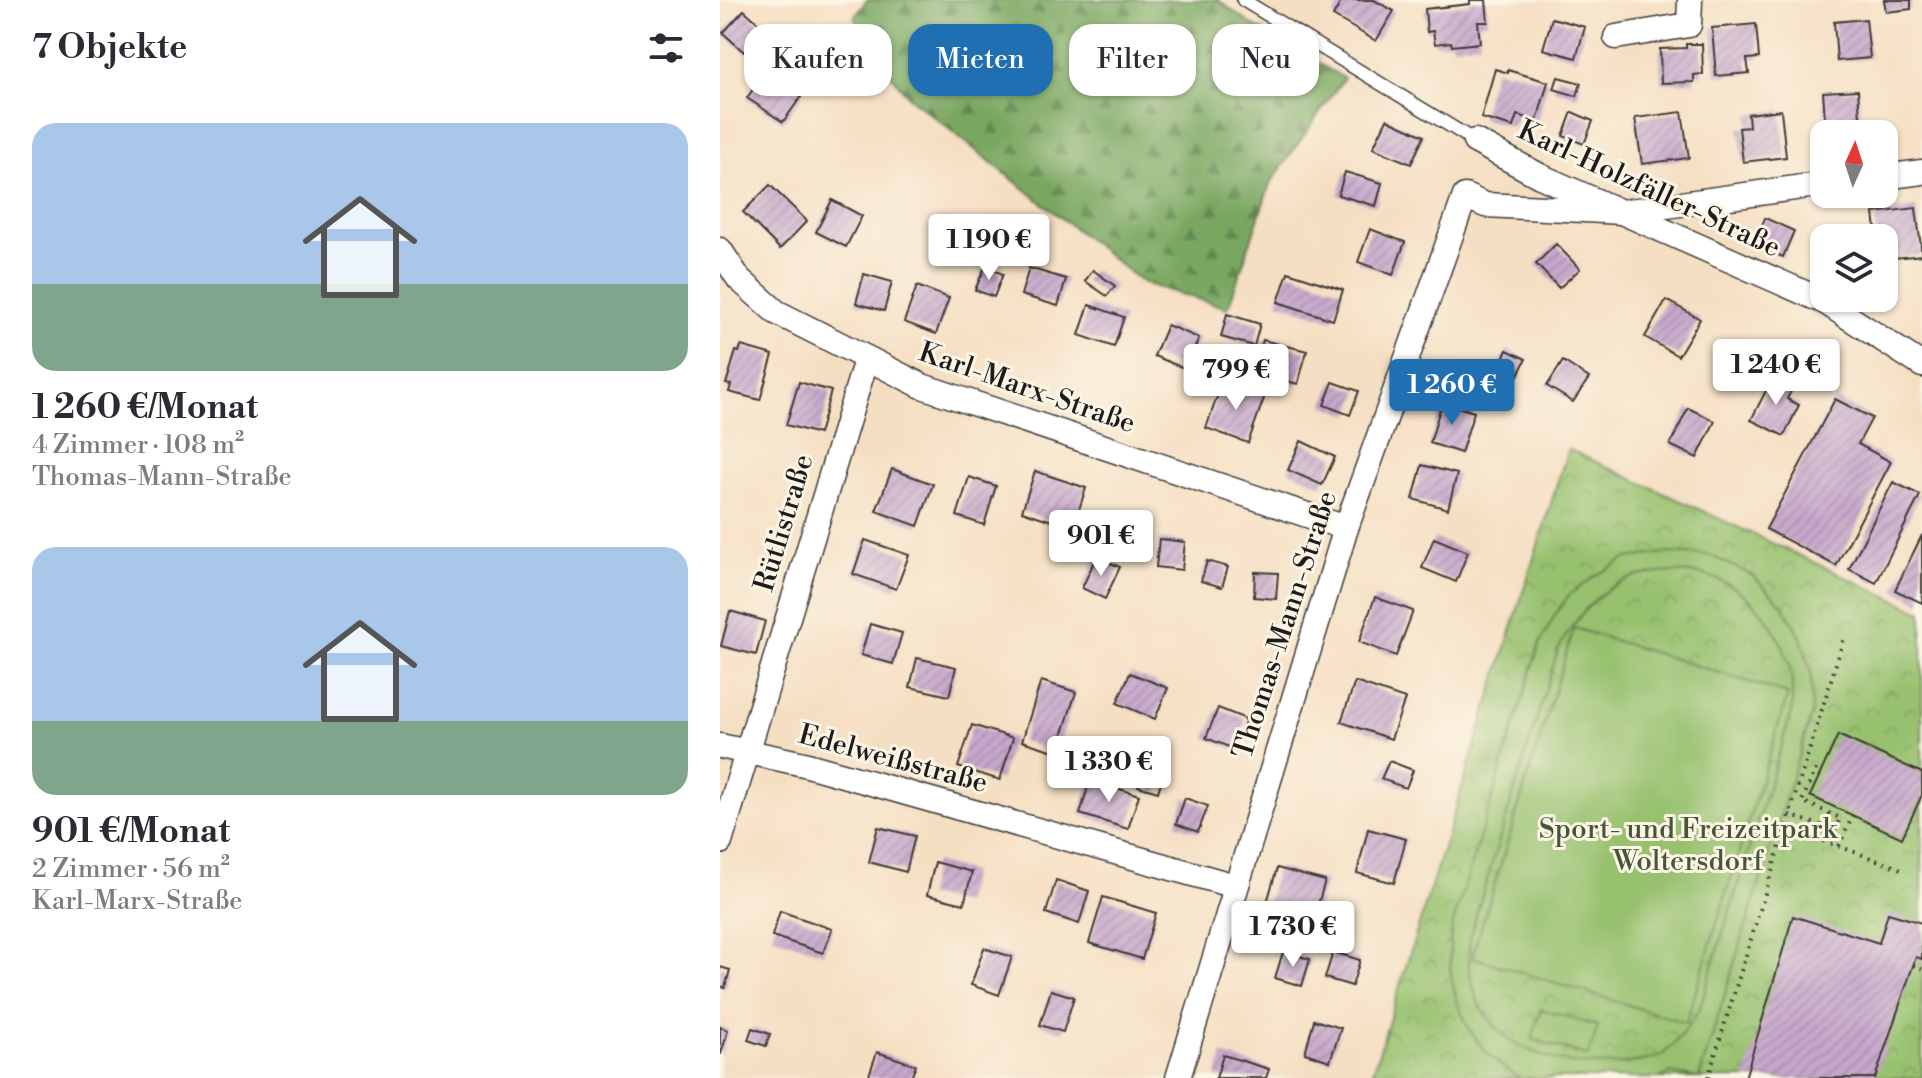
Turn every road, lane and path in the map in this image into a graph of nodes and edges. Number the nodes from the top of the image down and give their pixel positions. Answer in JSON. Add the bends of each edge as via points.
{"nodes":[{"id":1,"x":1243,"y":0,"type":"edge"},
{"id":2,"x":1690,"y":0,"type":"edge"},
{"id":3,"x":1616,"y":37,"type":"dead end"},
{"id":4,"x":1475,"y":141,"type":"joint"},
{"id":5,"x":1922,"y":172,"type":"edge"},
{"id":6,"x":1898,"y":175,"type":"edge"},
{"id":7,"x":1810,"y":186,"type":"edge"},
{"id":8,"x":1623,"y":212,"type":"junction"},
{"id":9,"x":720,"y":250,"type":"edge"},
{"id":10,"x":866,"y":360,"type":"junction"},
{"id":11,"x":1922,"y":365,"type":"edge"},
{"id":12,"x":1346,"y":528,"type":"junction"},
{"id":13,"x":1844,"y":638,"type":"dead end"},
{"id":14,"x":720,"y":746,"type":"edge"},
{"id":15,"x":745,"y":753,"type":"junction"},
{"id":16,"x":1817,"y":767,"type":"dead end"},
{"id":17,"x":1789,"y":815,"type":"junction"},
{"id":18,"x":1853,"y":815,"type":"dead end"},
{"id":19,"x":1786,"y":827,"type":"junction"},
{"id":20,"x":720,"y":842,"type":"edge"},
{"id":21,"x":1839,"y":846,"type":"junction"},
{"id":22,"x":1901,"y":869,"type":"dead end"},
{"id":23,"x":1235,"y":886,"type":"junction"},
{"id":24,"x":1913,"y":966,"type":"dead end"},
{"id":25,"x":1922,"y":969,"type":"edge"},
{"id":26,"x":1178,"y":1078,"type":"edge"},
{"id":27,"x":1708,"y":1078,"type":"edge"}],
"edges":[{"from":1,"to":4,"type":"lane"},
{"from":2,"to":3,"type":"street","via":[[1689,25]]},
{"from":4,"to":8,"type":"street","name":"Karl-Holzfäller-Straße"},
{"from":5,"to":6,"type":"street"},
{"from":7,"to":8,"type":"street"},
{"from":8,"to":11,"type":"street","name":"Karl-Holzfäller-Straße","via":[[1825,302]]},
{"from":8,"to":12,"type":"street","name":"Thomas-Mann-Straße","via":[[1485,205],[1465,196]]},
{"from":9,"to":10,"type":"street","name":"Karl-Marx-Straße","via":[[739,279],[776,312]]},
{"from":10,"to":12,"type":"street","name":"Karl-Marx-Straße","via":[[922,386]]},
{"from":10,"to":15,"type":"street","name":"Rütlistraße"},
{"from":12,"to":23,"type":"street","name":"Thomas-Mann-Straße"},
{"from":13,"to":17,"type":"path"},
{"from":14,"to":15,"type":"street","name":"Edelweißstraße"},
{"from":15,"to":20,"type":"street","name":"Rütlistraße"},
{"from":15,"to":23,"type":"street","name":"Edelweißstraße","via":[[804,764]]},
{"from":16,"to":17,"type":"path","via":[[1802,801],[1840,818],[1835,830]]},
{"from":17,"to":19,"type":"path"},
{"from":18,"to":21,"type":"path"},
{"from":19,"to":21,"type":"path"},
{"from":19,"to":27,"type":"path"},
{"from":21,"to":22,"type":"path"},
{"from":23,"to":26,"type":"street","name":"Thomas-Mann-Straße"},
{"from":24,"to":25,"type":"path"}]}
